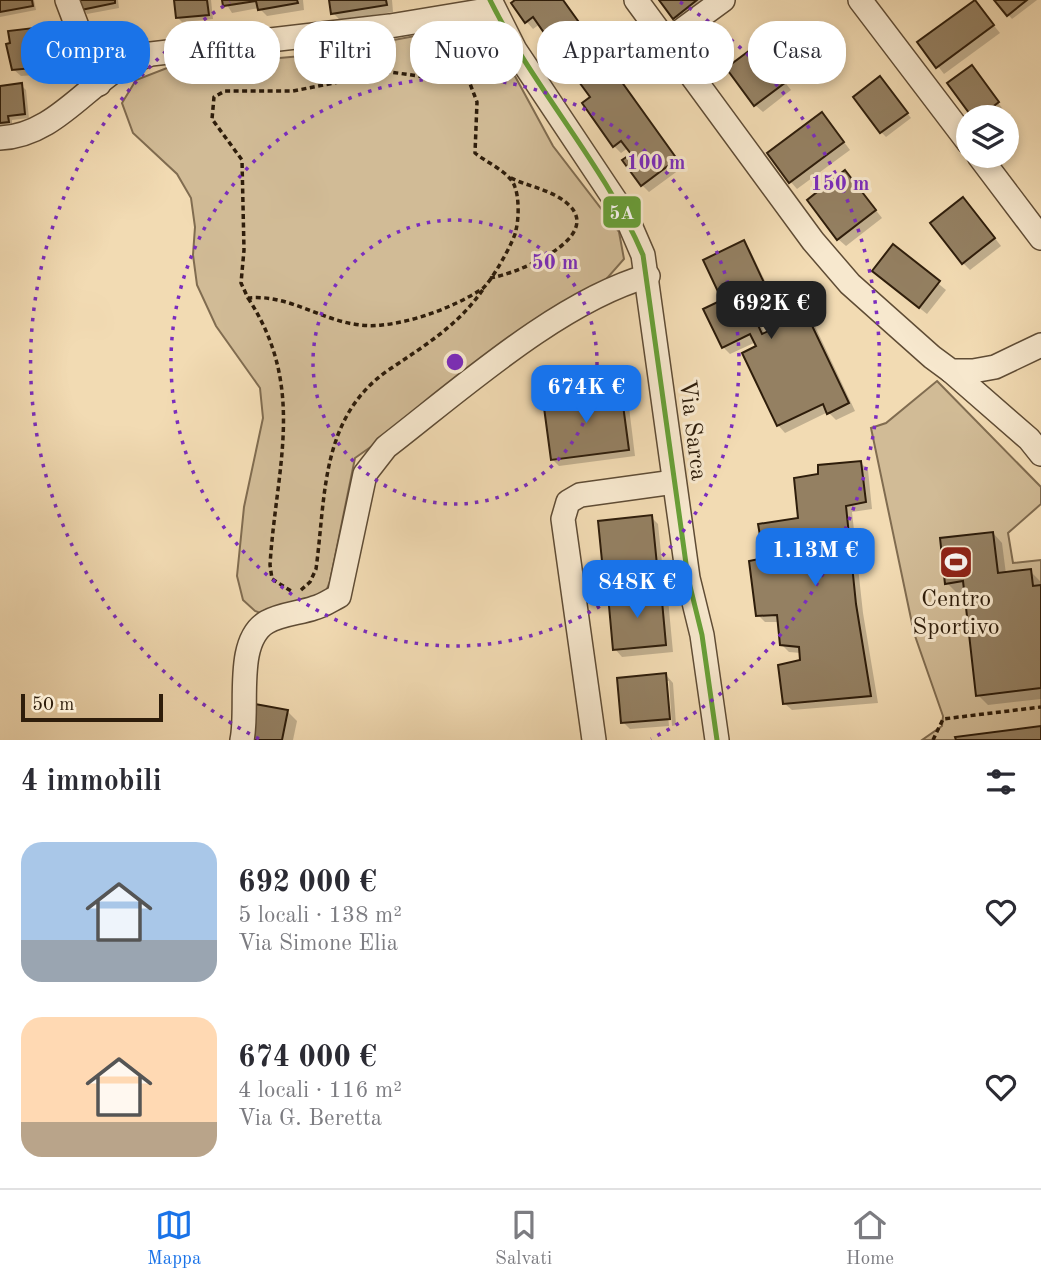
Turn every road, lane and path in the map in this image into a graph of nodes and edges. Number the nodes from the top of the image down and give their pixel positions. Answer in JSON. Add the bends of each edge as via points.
{"nodes":[{"id":1,"x":67,"y":0,"type":"edge"},
{"id":2,"x":636,"y":0,"type":"edge"},
{"id":3,"x":723,"y":0,"type":"edge"},
{"id":4,"x":860,"y":0,"type":"edge"},
{"id":5,"x":492,"y":5,"type":"edge"},
{"id":6,"x":455,"y":17,"type":"junction"},
{"id":7,"x":75,"y":21,"type":"edge"},
{"id":8,"x":457,"y":21,"type":"edge"},
{"id":9,"x":652,"y":21,"type":"edge"},
{"id":10,"x":694,"y":21,"type":"edge"},
{"id":11,"x":150,"y":54,"type":"edge"},
{"id":12,"x":410,"y":75,"type":"edge"},
{"id":13,"x":99,"y":84,"type":"edge"},
{"id":14,"x":468,"y":84,"type":"edge"},
{"id":15,"x":698,"y":84,"type":"edge"},
{"id":16,"x":956,"y":126,"type":"edge"},
{"id":17,"x":0,"y":138,"type":"edge"},
{"id":18,"x":988,"y":168,"type":"edge"},
{"id":19,"x":507,"y":177,"type":"junction"},
{"id":20,"x":1041,"y":238,"type":"edge"},
{"id":21,"x":648,"y":275,"type":"junction"},
{"id":22,"x":490,"y":278,"type":"junction"},
{"id":23,"x":484,"y":288,"type":"junction"},
{"id":24,"x":248,"y":298,"type":"junction"},
{"id":25,"x":1041,"y":345,"type":"edge"},
{"id":26,"x":995,"y":367,"type":"junction"},
{"id":27,"x":951,"y":370,"type":"junction"},
{"id":28,"x":1035,"y":447,"type":"edge"},
{"id":29,"x":674,"y":482,"type":"junction"},
{"id":30,"x":1041,"y":707,"type":"edge"},
{"id":31,"x":242,"y":740,"type":"edge"},
{"id":32,"x":594,"y":740,"type":"edge"},
{"id":33,"x":717,"y":740,"type":"edge"},
{"id":34,"x":933,"y":740,"type":"edge"}],
"edges":[{"from":1,"to":7,"type":"street"},
{"from":2,"to":9,"type":"street"},
{"from":3,"to":10,"type":"street"},
{"from":4,"to":16,"type":"street"},
{"from":5,"to":6,"type":"street"},
{"from":5,"to":21,"type":"street","name":"Via Sarca","via":[[516,50],[627,218],[639,240]]},
{"from":6,"to":8,"type":"path"},
{"from":6,"to":11,"type":"street"},
{"from":12,"to":24,"type":"path","via":[[390,72],[293,90],[225,91],[214,97],[212,119],[242,160],[241,284]]},
{"from":13,"to":17,"type":"street","via":[[67,110],[21,137]]},
{"from":14,"to":19,"type":"path","via":[[477,102],[475,153]]},
{"from":15,"to":27,"type":"street","via":[[820,250],[872,304]]},
{"from":18,"to":20,"type":"street"},
{"from":19,"to":22,"type":"path","via":[[515,186],[516,231]]},
{"from":19,"to":22,"type":"path","via":[[557,195],[572,207],[575,225],[558,249],[529,267]]},
{"from":21,"to":29,"type":"street","name":"Via Sarca"},
{"from":21,"to":31,"type":"street","via":[[615,285],[572,309],[386,447],[365,474],[339,596],[317,608],[267,622],[252,636],[245,663]]},
{"from":22,"to":23,"type":"path"},
{"from":23,"to":24,"type":"path","via":[[406,321],[380,326],[326,318],[274,297]]},
{"from":23,"to":24,"type":"path","via":[[441,335],[386,372],[345,416],[324,476],[316,569],[300,592],[289,591],[272,579],[273,522],[286,406],[282,374]]},
{"from":25,"to":26,"type":"street"},
{"from":26,"to":27,"type":"street"},
{"from":26,"to":28,"type":"street","via":[[990,388]]},
{"from":27,"to":28,"type":"street"},
{"from":29,"to":32,"type":"street","via":[[580,495],[568,502],[563,519]]},
{"from":29,"to":33,"type":"street","name":"Via Sarca"},
{"from":30,"to":34,"type":"path","via":[[943,719]]}]}
